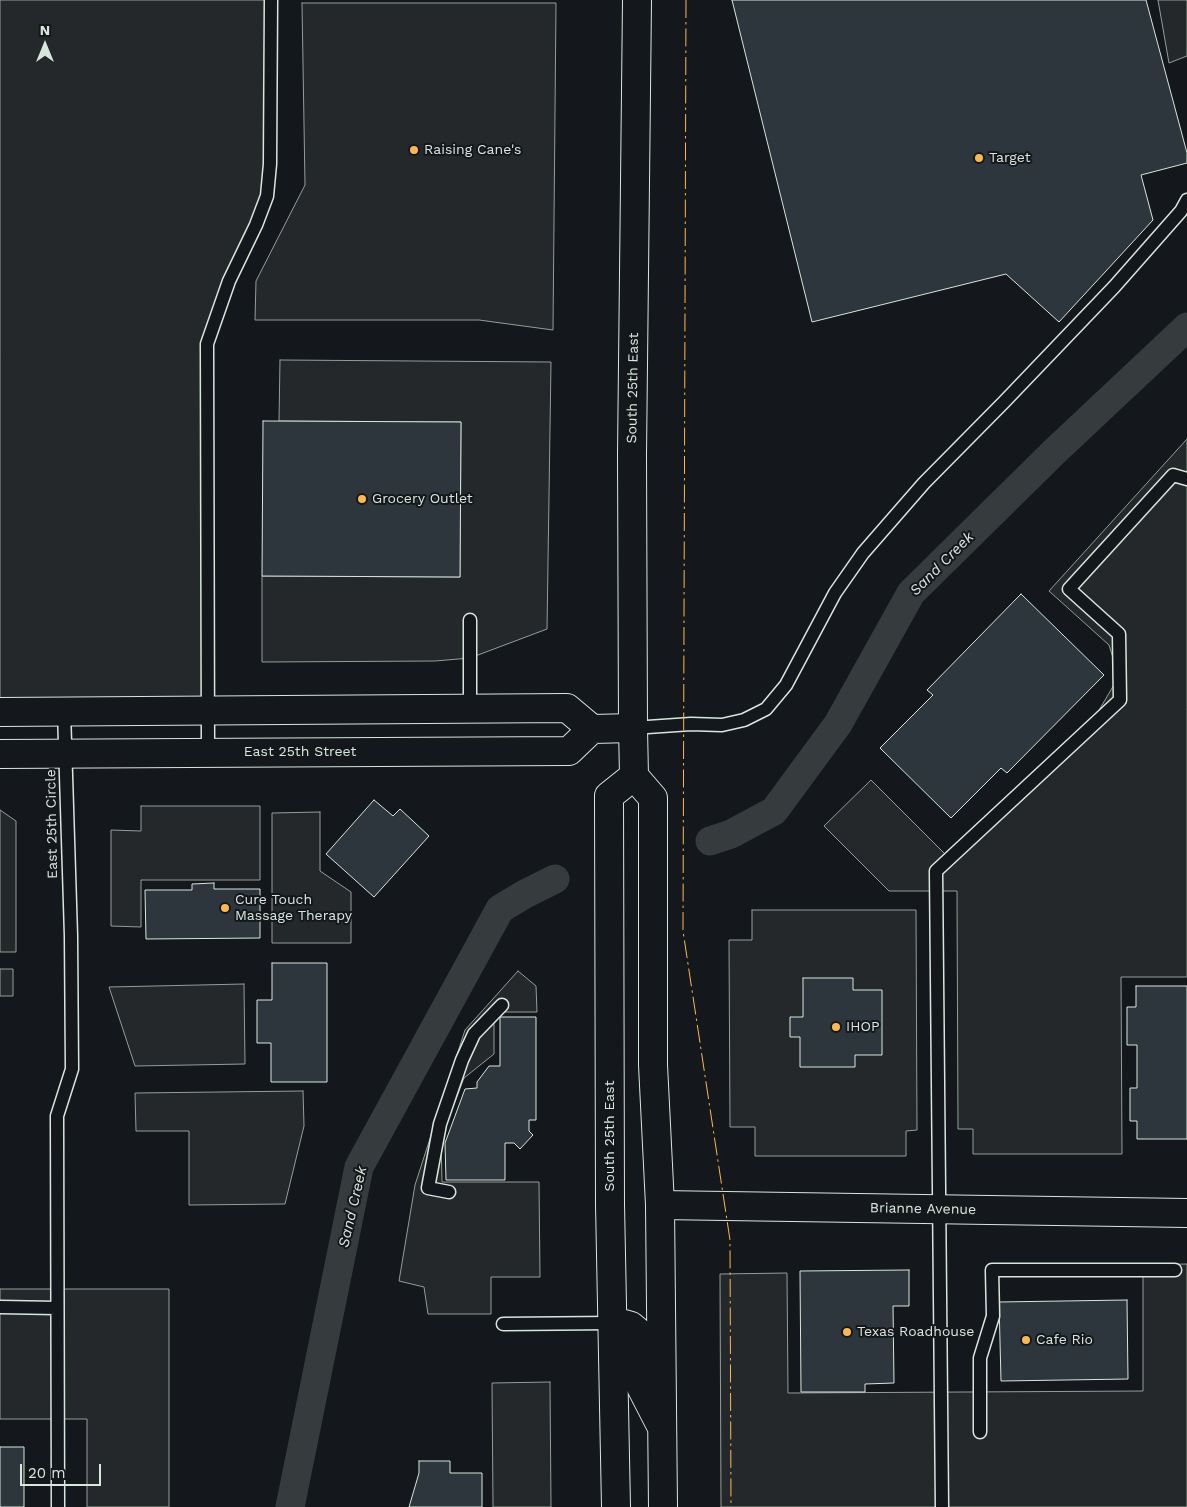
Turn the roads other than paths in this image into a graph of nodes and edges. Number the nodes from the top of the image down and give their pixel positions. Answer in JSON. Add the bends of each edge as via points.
{"nodes":[{"id":1,"x":271,"y":0,"type":"edge"},
{"id":2,"x":637,"y":0,"type":"edge"},
{"id":3,"x":1187,"y":200,"type":"edge"},
{"id":4,"x":1187,"y":479,"type":"edge"},
{"id":5,"x":470,"y":620,"type":"dead end"},
{"id":6,"x":470,"y":709,"type":"junction"},
{"id":7,"x":207,"y":710,"type":"junction"},
{"id":8,"x":64,"y":711,"type":"junction"},
{"id":9,"x":0,"y":712,"type":"edge"},
{"id":10,"x":633,"y":728,"type":"junction"},
{"id":11,"x":592,"y":729,"type":"junction"},
{"id":12,"x":208,"y":753,"type":"junction"},
{"id":13,"x":0,"y":754,"type":"edge"},
{"id":14,"x":65,"y":754,"type":"junction"},
{"id":15,"x":634,"y":776,"type":"junction"},
{"id":16,"x":502,"y":1005,"type":"dead end"},
{"id":17,"x":449,"y":1192,"type":"dead end"},
{"id":18,"x":660,"y":1205,"type":"junction"},
{"id":19,"x":938,"y":1210,"type":"junction"},
{"id":20,"x":1187,"y":1213,"type":"edge"},
{"id":21,"x":1175,"y":1270,"type":"dead end"},
{"id":22,"x":0,"y":1307,"type":"edge"},
{"id":23,"x":58,"y":1308,"type":"junction"},
{"id":24,"x":612,"y":1323,"type":"junction"},
{"id":25,"x":503,"y":1324,"type":"dead end"},
{"id":26,"x":662,"y":1427,"type":"junction"},
{"id":27,"x":980,"y":1432,"type":"dead end"},
{"id":28,"x":58,"y":1507,"type":"edge"},
{"id":29,"x":616,"y":1507,"type":"edge"},
{"id":30,"x":663,"y":1507,"type":"edge"},
{"id":31,"x":942,"y":1507,"type":"edge"}],
"edges":[{"from":1,"to":7,"type":"lane","via":[[267,196],[229,282],[207,344]]},
{"from":2,"to":10,"type":"main road","name":"South 25th East"},
{"from":3,"to":10,"type":"lane","via":[[1182,211],[1114,287],[924,483],[863,553],[835,593],[786,685],[766,709],[744,720],[722,725]]},
{"from":4,"to":19,"type":"lane","via":[[1173,475],[1069,589],[1119,634],[1120,700],[936,871]]},
{"from":5,"to":6,"type":"lane"},
{"from":6,"to":7,"type":"main road"},
{"from":6,"to":11,"type":"main road","via":[[567,708]]},
{"from":7,"to":8,"type":"main road"},
{"from":7,"to":12,"type":"lane"},
{"from":8,"to":9,"type":"main road"},
{"from":8,"to":14,"type":"lane","name":"East 25th Circle"},
{"from":10,"to":11,"type":"main road"},
{"from":10,"to":15,"type":"main road","name":"South 25th East"},
{"from":11,"to":12,"type":"main road","name":"East 25th Street","via":[[569,751]]},
{"from":12,"to":14,"type":"main road","name":"East 25th Street"},
{"from":13,"to":14,"type":"main road","name":"East 25th Street"},
{"from":14,"to":23,"type":"lane","name":"East 25th Circle","via":[[72,1069],[58,1116]]},
{"from":15,"to":18,"type":"main road","via":[[653,798],[653,1065]]},
{"from":15,"to":24,"type":"main road","name":"South 25th East","via":[[609,796]]},
{"from":16,"to":17,"type":"lane","via":[[474,1034],[440,1124],[428,1188]]},
{"from":18,"to":19,"type":"main road","name":"Brianne Avenue"},
{"from":18,"to":26,"type":"main road"},
{"from":19,"to":20,"type":"main road","name":"Brianne Avenue"},
{"from":19,"to":31,"type":"lane"},
{"from":21,"to":27,"type":"lane","via":[[992,1270],[993,1316],[980,1358]]},
{"from":22,"to":23,"type":"lane"},
{"from":23,"to":28,"type":"lane","name":"East 25th Circle"},
{"from":24,"to":25,"type":"lane"},
{"from":24,"to":26,"type":"main road","via":[[631,1326],[637,1331],[641,1386]]},
{"from":24,"to":29,"type":"main road","name":"South 25th East"},
{"from":26,"to":30,"type":"main road"}]}
